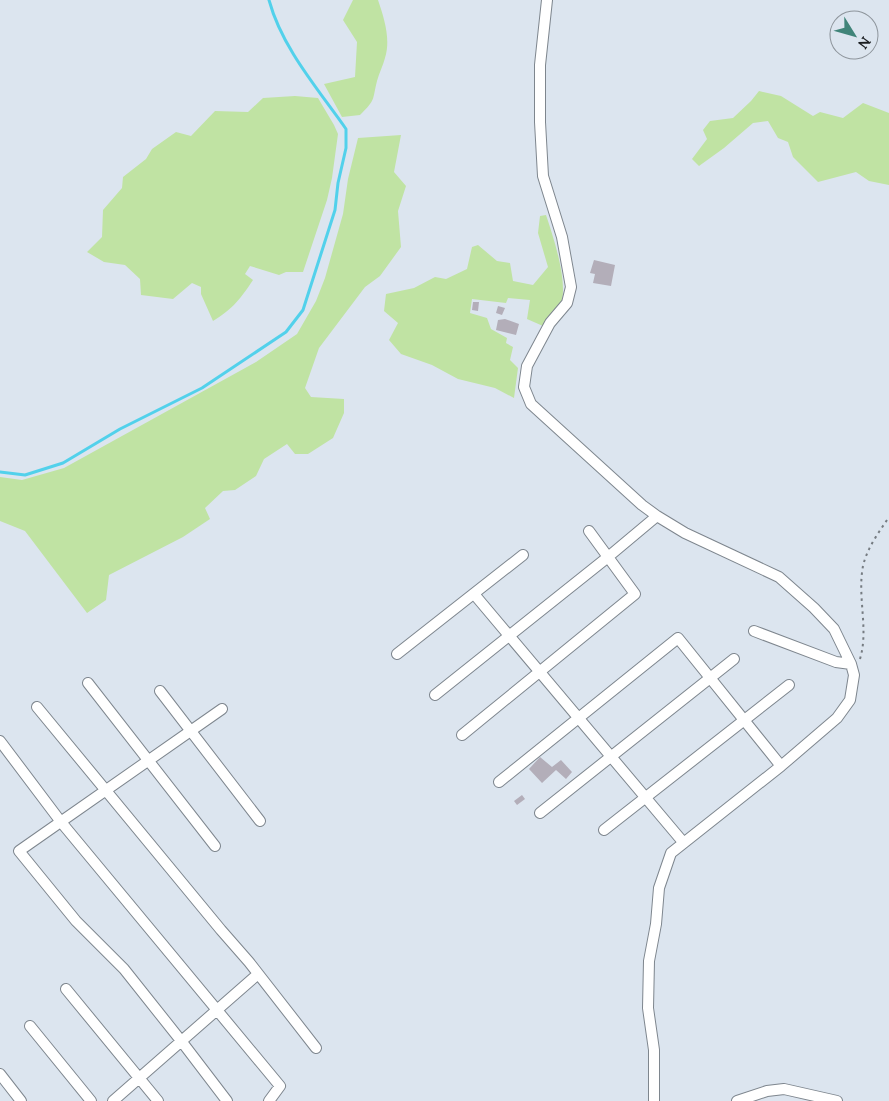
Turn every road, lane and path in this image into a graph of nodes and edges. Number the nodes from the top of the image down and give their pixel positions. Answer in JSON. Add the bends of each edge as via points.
{"nodes":[{"id":1,"x":547,"y":0,"type":"edge"},
{"id":2,"x":657,"y":516,"type":"junction"},
{"id":3,"x":889,"y":517,"type":"edge"},
{"id":4,"x":589,"y":531,"type":"dead end"},
{"id":5,"x":523,"y":555,"type":"dead end"},
{"id":6,"x":608,"y":557,"type":"junction"},
{"id":7,"x":474,"y":594,"type":"junction"},
{"id":8,"x":754,"y":631,"type":"dead end"},
{"id":9,"x":510,"y":637,"type":"junction"},
{"id":10,"x":397,"y":654,"type":"dead end"},
{"id":11,"x":734,"y":659,"type":"dead end"},
{"id":12,"x":851,"y":664,"type":"junction"},
{"id":13,"x":539,"y":672,"type":"junction"},
{"id":14,"x":854,"y":675,"type":"junction"},
{"id":15,"x":710,"y":678,"type":"junction"},
{"id":16,"x":88,"y":683,"type":"dead end"},
{"id":17,"x":789,"y":685,"type":"dead end"},
{"id":18,"x":160,"y":691,"type":"dead end"},
{"id":19,"x":435,"y":695,"type":"dead end"},
{"id":20,"x":37,"y":706,"type":"dead end"},
{"id":21,"x":222,"y":709,"type":"dead end"},
{"id":22,"x":578,"y":717,"type":"junction"},
{"id":23,"x":744,"y":720,"type":"junction"},
{"id":24,"x":191,"y":731,"type":"junction"},
{"id":25,"x":462,"y":735,"type":"dead end"},
{"id":26,"x":0,"y":741,"type":"edge"},
{"id":27,"x":611,"y":757,"type":"junction"},
{"id":28,"x":148,"y":760,"type":"junction"},
{"id":29,"x":781,"y":766,"type":"junction"},
{"id":30,"x":499,"y":782,"type":"dead end"},
{"id":31,"x":105,"y":791,"type":"junction"},
{"id":32,"x":645,"y":797,"type":"junction"},
{"id":33,"x":540,"y":814,"type":"dead end"},
{"id":34,"x":260,"y":821,"type":"dead end"},
{"id":35,"x":61,"y":822,"type":"junction"},
{"id":36,"x":604,"y":830,"type":"dead end"},
{"id":37,"x":683,"y":842,"type":"junction"},
{"id":38,"x":215,"y":846,"type":"dead end"},
{"id":39,"x":258,"y":974,"type":"junction"},
{"id":40,"x":66,"y":989,"type":"dead end"},
{"id":41,"x":217,"y":1010,"type":"junction"},
{"id":42,"x":30,"y":1026,"type":"dead end"},
{"id":43,"x":182,"y":1042,"type":"junction"},
{"id":44,"x":316,"y":1048,"type":"dead end"},
{"id":45,"x":0,"y":1074,"type":"edge"},
{"id":46,"x":140,"y":1078,"type":"junction"},
{"id":47,"x":21,"y":1101,"type":"edge"},
{"id":48,"x":92,"y":1101,"type":"edge"},
{"id":49,"x":113,"y":1101,"type":"edge"},
{"id":50,"x":158,"y":1101,"type":"edge"},
{"id":51,"x":226,"y":1101,"type":"edge"},
{"id":52,"x":269,"y":1101,"type":"edge"},
{"id":53,"x":654,"y":1101,"type":"edge"},
{"id":54,"x":737,"y":1101,"type":"edge"},
{"id":55,"x":837,"y":1101,"type":"edge"}],
"edges":[{"from":1,"to":2,"type":"street","via":[[540,65],[543,176],[562,237],[571,287],[567,303],[550,323],[526,366],[524,387],[531,404]]},
{"from":2,"to":6,"type":"street"},
{"from":2,"to":12,"type":"street","via":[[684,533],[779,577],[834,629]]},
{"from":3,"to":14,"type":"path","via":[[863,565],[864,647]]},
{"from":4,"to":6,"type":"street"},
{"from":5,"to":7,"type":"street"},
{"from":6,"to":9,"type":"street"},
{"from":6,"to":13,"type":"street","via":[[635,594]]},
{"from":7,"to":9,"type":"street"},
{"from":7,"to":10,"type":"street"},
{"from":8,"to":12,"type":"street","via":[[836,662]]},
{"from":9,"to":13,"type":"street"},
{"from":9,"to":19,"type":"street"},
{"from":11,"to":15,"type":"street"},
{"from":12,"to":14,"type":"street"},
{"from":13,"to":22,"type":"street"},
{"from":13,"to":25,"type":"street"},
{"from":14,"to":29,"type":"street","via":[[850,700],[837,718]]},
{"from":15,"to":22,"type":"street","via":[[678,638]]},
{"from":15,"to":23,"type":"street"},
{"from":15,"to":27,"type":"street"},
{"from":16,"to":28,"type":"street"},
{"from":17,"to":23,"type":"street"},
{"from":18,"to":24,"type":"street"},
{"from":20,"to":31,"type":"street"},
{"from":21,"to":24,"type":"street"},
{"from":22,"to":27,"type":"street"},
{"from":22,"to":30,"type":"street"},
{"from":23,"to":29,"type":"street"},
{"from":23,"to":32,"type":"street"},
{"from":24,"to":28,"type":"street"},
{"from":24,"to":34,"type":"street"},
{"from":26,"to":35,"type":"street"},
{"from":27,"to":32,"type":"street"},
{"from":27,"to":33,"type":"street"},
{"from":28,"to":31,"type":"street"},
{"from":28,"to":38,"type":"street"},
{"from":29,"to":37,"type":"street"},
{"from":31,"to":35,"type":"street"},
{"from":31,"to":39,"type":"street"},
{"from":32,"to":36,"type":"street"},
{"from":32,"to":37,"type":"street"},
{"from":35,"to":41,"type":"street"},
{"from":35,"to":43,"type":"street","via":[[19,852],[76,921],[124,969]]},
{"from":37,"to":53,"type":"street","via":[[671,853],[658,888],[649,961],[648,1008],[654,1050]]},
{"from":39,"to":41,"type":"street"},
{"from":39,"to":44,"type":"street"},
{"from":40,"to":46,"type":"street"},
{"from":41,"to":43,"type":"street"},
{"from":41,"to":52,"type":"street","via":[[280,1086]]},
{"from":42,"to":48,"type":"street"},
{"from":43,"to":46,"type":"street"},
{"from":43,"to":51,"type":"street"},
{"from":45,"to":47,"type":"street"},
{"from":46,"to":49,"type":"street"},
{"from":46,"to":50,"type":"street"},
{"from":54,"to":55,"type":"street","via":[[784,1089]]}]}
